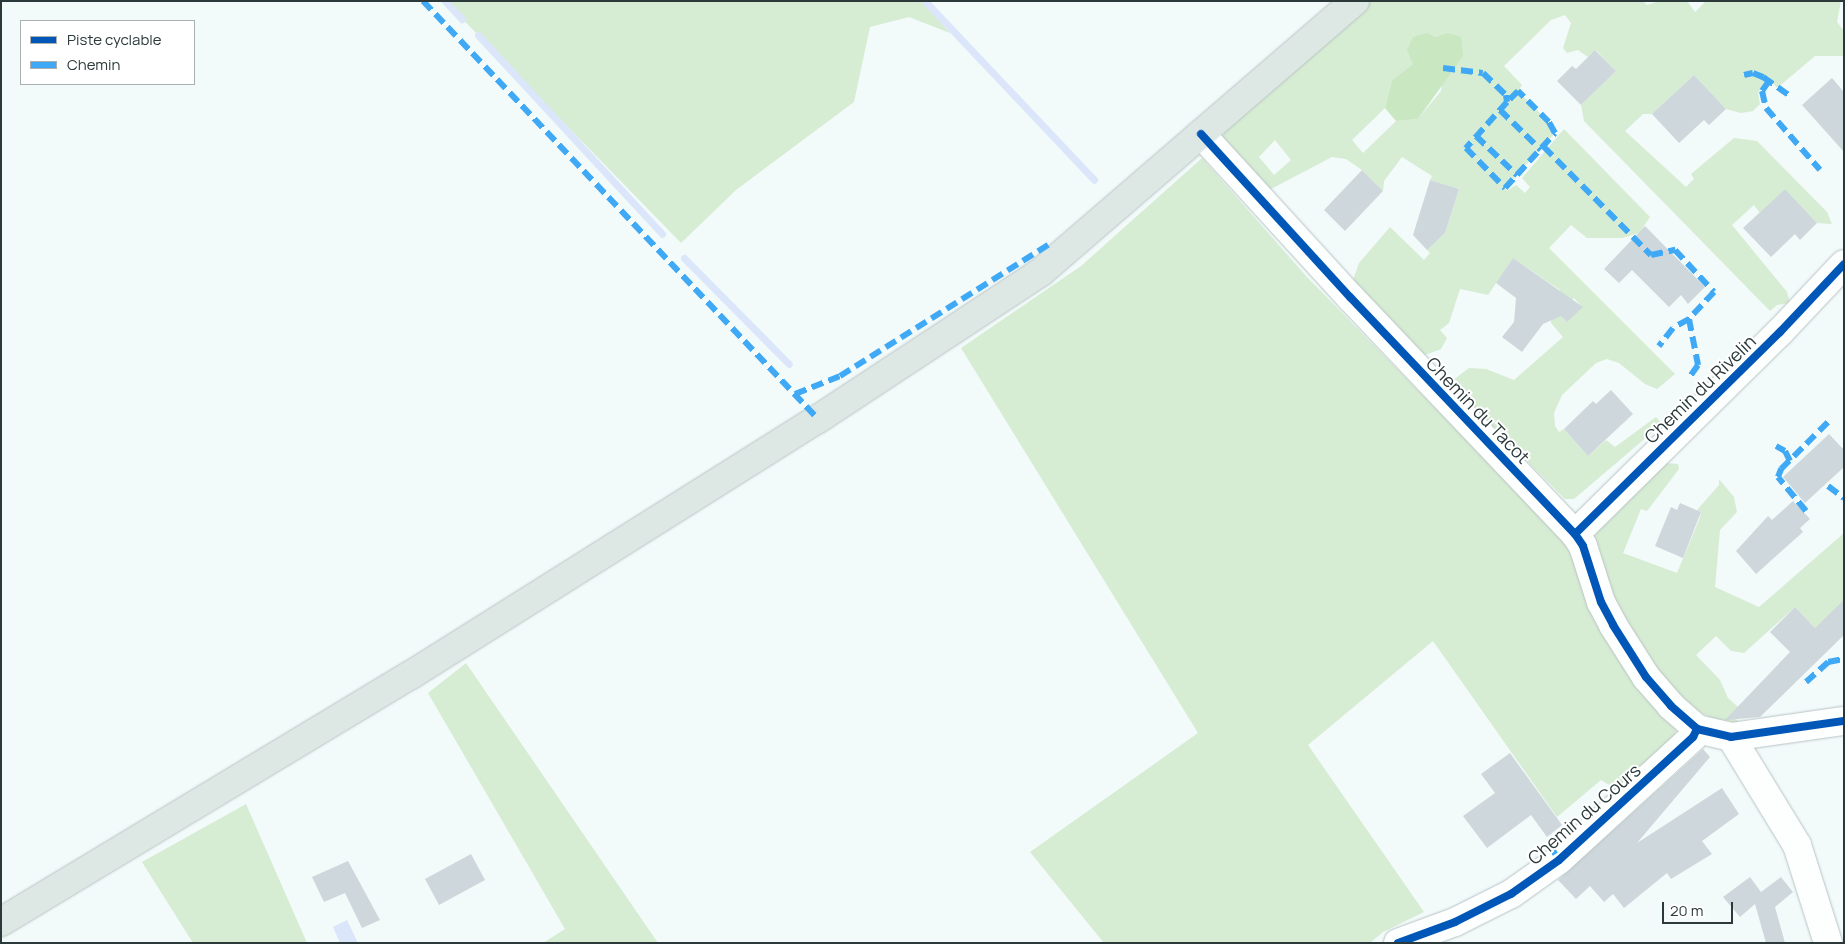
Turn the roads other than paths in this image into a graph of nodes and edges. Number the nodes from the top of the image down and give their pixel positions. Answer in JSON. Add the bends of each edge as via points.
{"nodes":[{"id":1,"x":1355,"y":1,"type":"edge"},
{"id":2,"x":1201,"y":134,"type":"junction"},
{"id":3,"x":1844,"y":264,"type":"edge"},
{"id":4,"x":1575,"y":534,"type":"junction"},
{"id":5,"x":1844,"y":721,"type":"edge"},
{"id":6,"x":1697,"y":729,"type":"junction"},
{"id":7,"x":1731,"y":737,"type":"junction"},
{"id":8,"x":1,"y":922,"type":"edge"},
{"id":9,"x":1434,"y":937,"type":"edge"},
{"id":10,"x":1398,"y":943,"type":"edge"},
{"id":11,"x":1828,"y":943,"type":"edge"}],
"edges":[{"from":1,"to":2,"type":"main road"},
{"from":2,"to":4,"type":"street","name":"Chemin du Tacot"},
{"from":2,"to":8,"type":"main road","via":[[1041,272],[818,419],[403,680]]},
{"from":3,"to":4,"type":"street","name":"Chemin du Rivelin","via":[[1780,332]]},
{"from":4,"to":6,"type":"street","name":"Chemin du Tacot","via":[[1583,546],[1601,602],[1630,654],[1671,706]]},
{"from":5,"to":7,"type":"street"},
{"from":6,"to":7,"type":"street"},
{"from":6,"to":9,"type":"street","name":"Chemin du Cours","via":[[1693,737],[1559,860],[1511,894],[1455,922]]},
{"from":7,"to":11,"type":"street","via":[[1797,845]]},
{"from":9,"to":10,"type":"street","name":"Chemin du Cours"}]}
